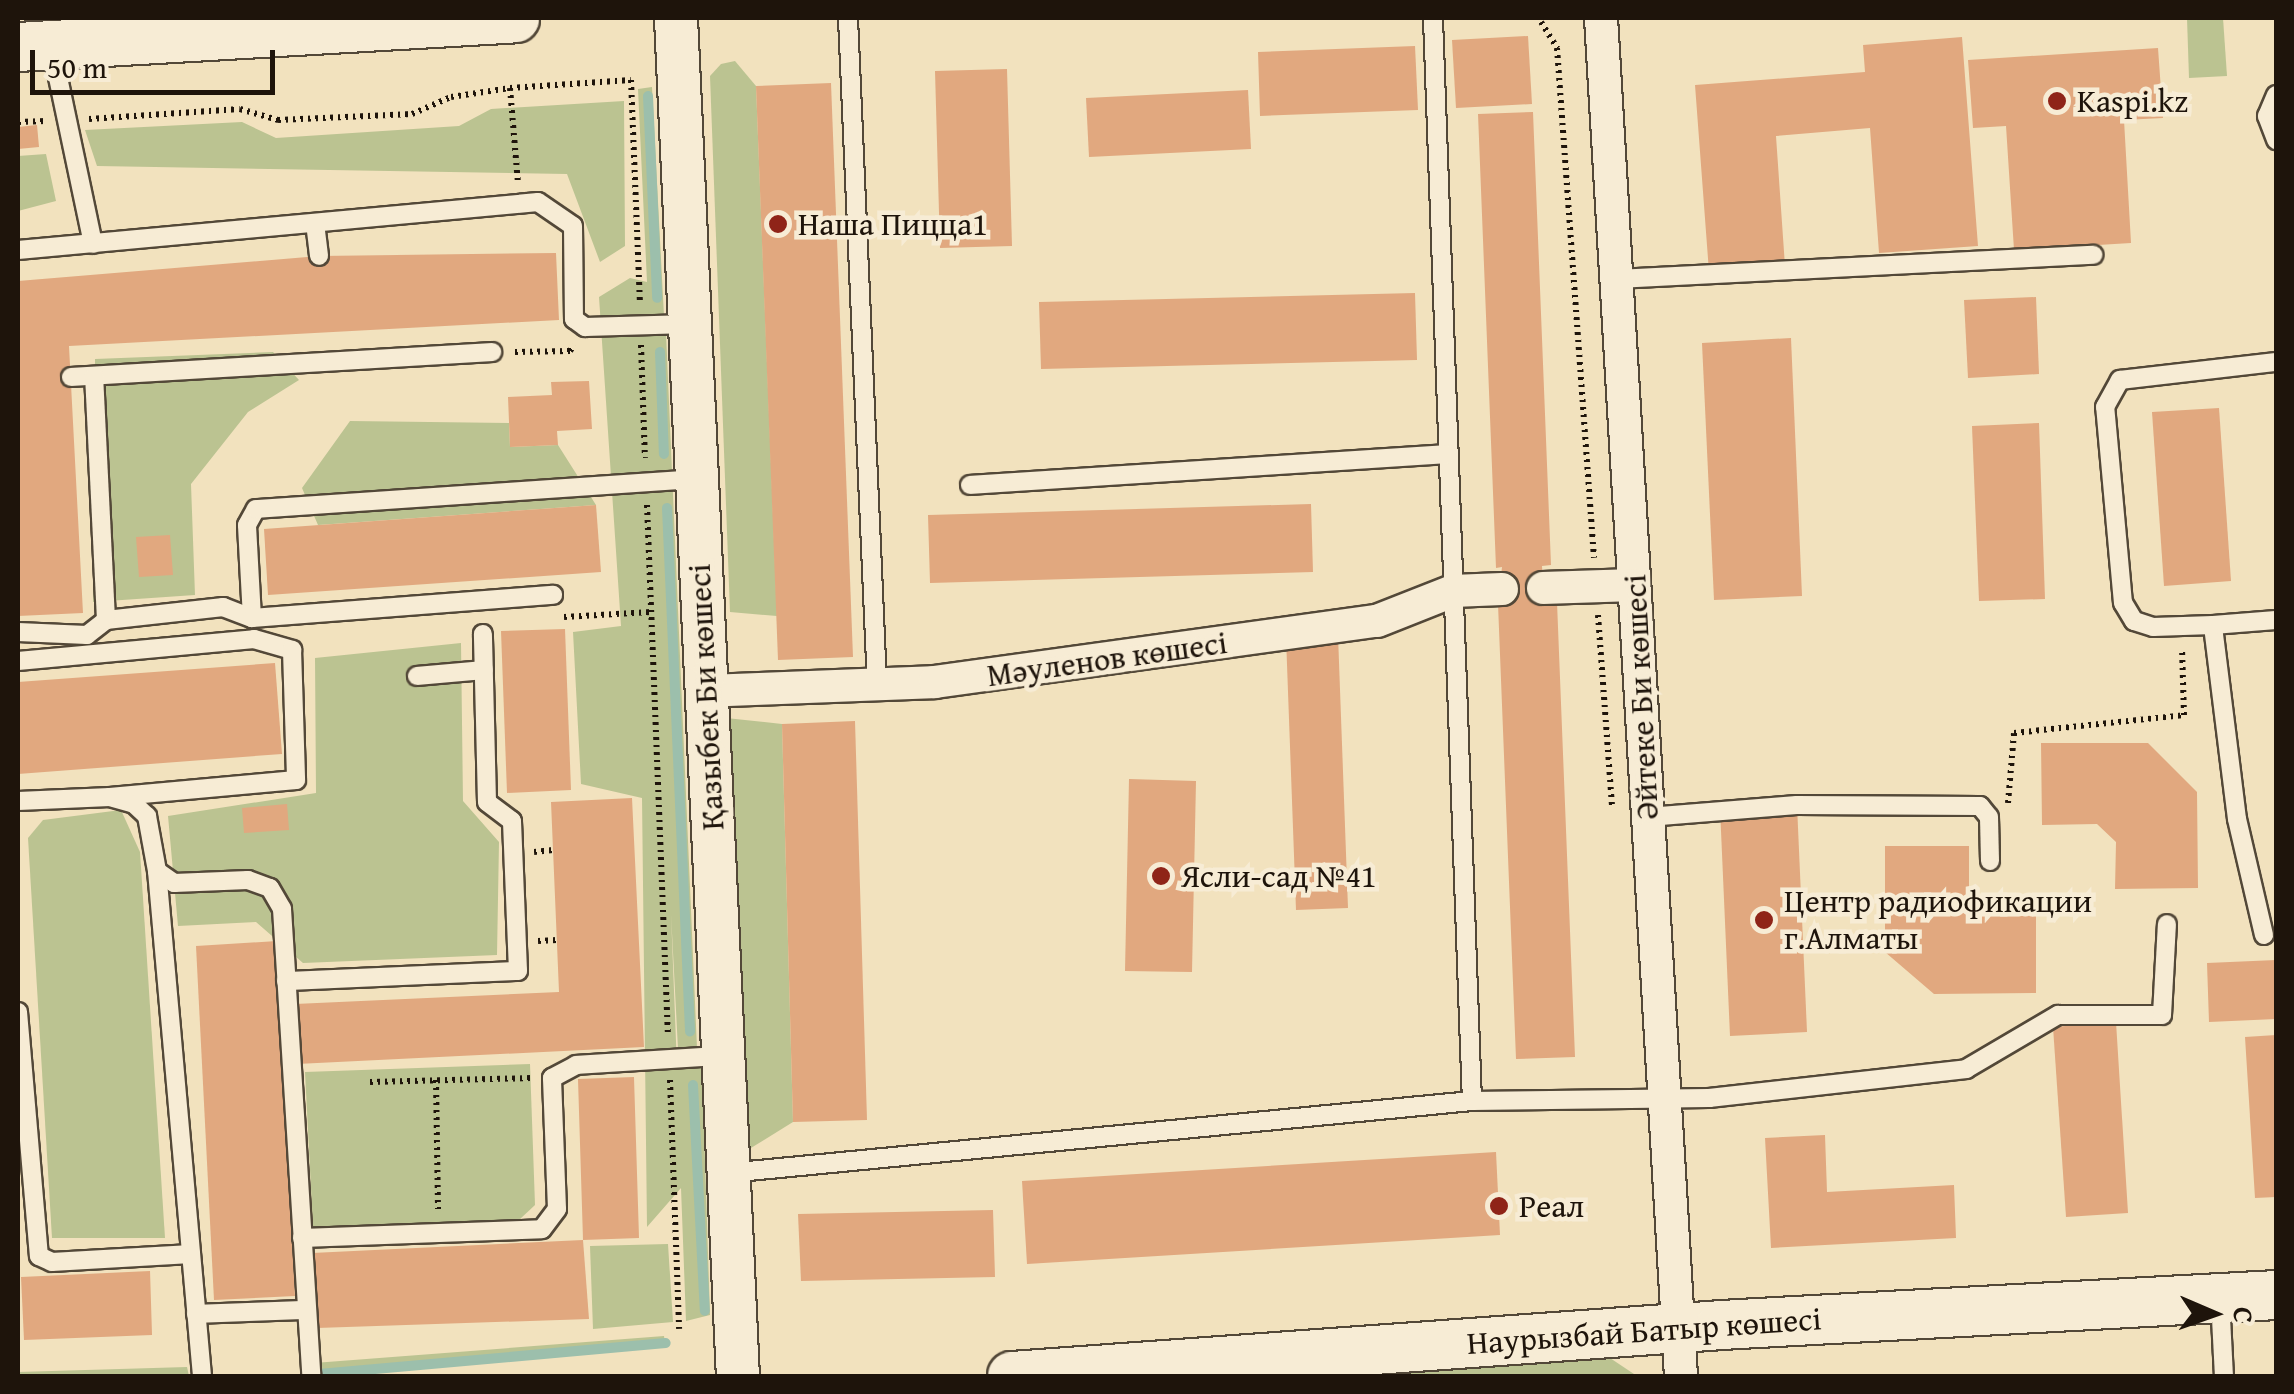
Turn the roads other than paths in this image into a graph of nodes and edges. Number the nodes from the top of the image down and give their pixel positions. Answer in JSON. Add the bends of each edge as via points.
{"nodes":[{"id":1,"x":515,"y":18,"type":"edge"},
{"id":2,"x":676,"y":18,"type":"edge"},
{"id":3,"x":848,"y":18,"type":"edge"},
{"id":4,"x":1434,"y":18,"type":"edge"},
{"id":5,"x":1600,"y":18,"type":"edge"},
{"id":6,"x":198,"y":24,"type":"edge"},
{"id":7,"x":34,"y":46,"type":"edge"},
{"id":8,"x":2276,"y":95,"type":"edge"},
{"id":9,"x":2276,"y":140,"type":"edge"},
{"id":10,"x":315,"y":223,"type":"junction"},
{"id":11,"x":93,"y":244,"type":"junction"},
{"id":12,"x":18,"y":250,"type":"edge"},
{"id":13,"x":2093,"y":255,"type":"dead end"},
{"id":14,"x":319,"y":256,"type":"dead end"},
{"id":15,"x":1616,"y":279,"type":"junction"},
{"id":16,"x":689,"y":324,"type":"junction"},
{"id":17,"x":492,"y":352,"type":"dead end"},
{"id":18,"x":2276,"y":362,"type":"edge"},
{"id":19,"x":94,"y":376,"type":"junction"},
{"id":20,"x":71,"y":377,"type":"dead end"},
{"id":21,"x":1448,"y":454,"type":"junction"},
{"id":22,"x":696,"y":480,"type":"junction"},
{"id":23,"x":970,"y":484,"type":"dead end"},
{"id":24,"x":1634,"y":585,"type":"junction"},
{"id":25,"x":1543,"y":588,"type":"dead end"},
{"id":26,"x":1502,"y":589,"type":"dead end"},
{"id":27,"x":1452,"y":591,"type":"junction"},
{"id":28,"x":554,"y":595,"type":"dead end"},
{"id":29,"x":252,"y":618,"type":"junction"},
{"id":30,"x":106,"y":620,"type":"junction"},
{"id":31,"x":2276,"y":620,"type":"edge"},
{"id":32,"x":2212,"y":626,"type":"junction"},
{"id":33,"x":18,"y":632,"type":"edge"},
{"id":34,"x":483,"y":634,"type":"dead end"},
{"id":35,"x":18,"y":661,"type":"edge"},
{"id":36,"x":484,"y":670,"type":"junction"},
{"id":37,"x":418,"y":676,"type":"dead end"},
{"id":38,"x":878,"y":684,"type":"junction"},
{"id":39,"x":705,"y":691,"type":"junction"},
{"id":40,"x":110,"y":797,"type":"junction"},
{"id":41,"x":18,"y":801,"type":"edge"},
{"id":42,"x":1648,"y":817,"type":"junction"},
{"id":43,"x":1990,"y":862,"type":"dead end"},
{"id":44,"x":157,"y":871,"type":"junction"},
{"id":45,"x":2166,"y":924,"type":"dead end"},
{"id":46,"x":2264,"y":935,"type":"dead end"},
{"id":47,"x":286,"y":981,"type":"junction"},
{"id":48,"x":18,"y":1012,"type":"edge"},
{"id":49,"x":722,"y":1056,"type":"junction"},
{"id":50,"x":1664,"y":1097,"type":"junction"},
{"id":51,"x":1472,"y":1101,"type":"junction"},
{"id":52,"x":727,"y":1173,"type":"junction"},
{"id":53,"x":302,"y":1238,"type":"junction"},
{"id":54,"x":191,"y":1254,"type":"junction"},
{"id":55,"x":2276,"y":1294,"type":"edge"},
{"id":56,"x":2220,"y":1298,"type":"junction"},
{"id":57,"x":307,"y":1310,"type":"junction"},
{"id":58,"x":196,"y":1314,"type":"junction"},
{"id":59,"x":1678,"y":1328,"type":"junction"},
{"id":60,"x":1189,"y":1372,"type":"edge"},
{"id":61,"x":202,"y":1376,"type":"edge"},
{"id":62,"x":310,"y":1376,"type":"edge"},
{"id":63,"x":738,"y":1376,"type":"edge"},
{"id":64,"x":1012,"y":1376,"type":"edge"},
{"id":65,"x":1681,"y":1376,"type":"edge"},
{"id":66,"x":2224,"y":1376,"type":"edge"}],
"edges":[{"from":1,"to":6,"type":"main road"},
{"from":2,"to":16,"type":"street","name":"Қазыбек Би көшесі"},
{"from":3,"to":38,"type":"lane"},
{"from":4,"to":21,"type":"lane"},
{"from":5,"to":15,"type":"street","name":"Әйтеке Би көшесі"},
{"from":6,"to":7,"type":"main road"},
{"from":7,"to":11,"type":"lane","via":[[67,120]]},
{"from":8,"to":9,"type":"lane","via":[[2268,116]]},
{"from":10,"to":11,"type":"lane"},
{"from":10,"to":14,"type":"lane"},
{"from":10,"to":16,"type":"lane","via":[[551,206],[573,226],[574,319],[585,327]]},
{"from":11,"to":12,"type":"lane"},
{"from":13,"to":15,"type":"lane"},
{"from":15,"to":24,"type":"street","name":"Әйтеке Би көшесі"},
{"from":16,"to":22,"type":"street","name":"Қазыбек Би көшесі"},
{"from":17,"to":19,"type":"lane"},
{"from":18,"to":32,"type":"lane","via":[[2120,380],[2110,387],[2105,407],[2123,603],[2134,622]]},
{"from":19,"to":20,"type":"lane"},
{"from":19,"to":30,"type":"lane"},
{"from":21,"to":23,"type":"lane"},
{"from":21,"to":27,"type":"lane"},
{"from":22,"to":29,"type":"lane","via":[[256,509],[247,525]]},
{"from":22,"to":39,"type":"street","name":"Қазыбек Би көшесі"},
{"from":24,"to":25,"type":"street"},
{"from":24,"to":42,"type":"street","name":"Әйтеке Би көшесі"},
{"from":26,"to":27,"type":"street","name":"Мәуленов көшесі"},
{"from":27,"to":38,"type":"street","name":"Мәуленов көшесі","via":[[1377,621]]},
{"from":27,"to":51,"type":"lane"},
{"from":28,"to":29,"type":"lane"},
{"from":29,"to":30,"type":"lane","via":[[223,608]]},
{"from":30,"to":33,"type":"lane","via":[[88,634]]},
{"from":31,"to":32,"type":"lane"},
{"from":32,"to":46,"type":"lane","via":[[2238,820]]},
{"from":34,"to":36,"type":"lane"},
{"from":35,"to":40,"type":"lane","via":[[254,639],[292,650],[296,780]]},
{"from":36,"to":37,"type":"lane"},
{"from":36,"to":47,"type":"lane","via":[[487,802],[512,821],[518,971]]},
{"from":38,"to":39,"type":"street","name":"Мәуленов көшесі"},
{"from":39,"to":49,"type":"street","name":"Қазыбек Би көшесі"},
{"from":40,"to":41,"type":"lane"},
{"from":40,"to":44,"type":"lane","via":[[146,816]]},
{"from":42,"to":43,"type":"lane","via":[[1797,805],[1987,810]]},
{"from":42,"to":50,"type":"street","name":"Әйтеке Би көшесі"},
{"from":44,"to":47,"type":"lane","via":[[174,883],[248,880],[270,888],[282,909]]},
{"from":44,"to":54,"type":"lane"},
{"from":45,"to":50,"type":"lane","via":[[2162,1015],[2058,1015],[1966,1068]]},
{"from":47,"to":53,"type":"lane"},
{"from":48,"to":54,"type":"lane","via":[[40,1256],[52,1262]]},
{"from":49,"to":52,"type":"street","name":"Қазыбек Би көшесі"},
{"from":49,"to":53,"type":"lane","via":[[576,1065],[552,1078],[556,1210],[542,1229]]},
{"from":50,"to":51,"type":"lane"},
{"from":50,"to":59,"type":"street","name":"Әйтеке Би көшесі"},
{"from":51,"to":52,"type":"lane"},
{"from":52,"to":63,"type":"street","name":"Қазыбек Би көшесі"},
{"from":53,"to":57,"type":"lane"},
{"from":54,"to":58,"type":"lane"},
{"from":55,"to":56,"type":"main road","name":"Наурызбай Батыр көшесі"},
{"from":56,"to":59,"type":"main road","name":"Наурызбай Батыр көшесі"},
{"from":56,"to":66,"type":"lane"},
{"from":57,"to":58,"type":"lane"},
{"from":57,"to":62,"type":"lane"},
{"from":58,"to":61,"type":"lane"},
{"from":59,"to":60,"type":"main road","name":"Наурызбай Батыр көшесі"},
{"from":59,"to":65,"type":"street","name":"Әйтеке Би көшесі"},
{"from":60,"to":64,"type":"main road","name":"Наурызбай Батыр көшесі"}]}
